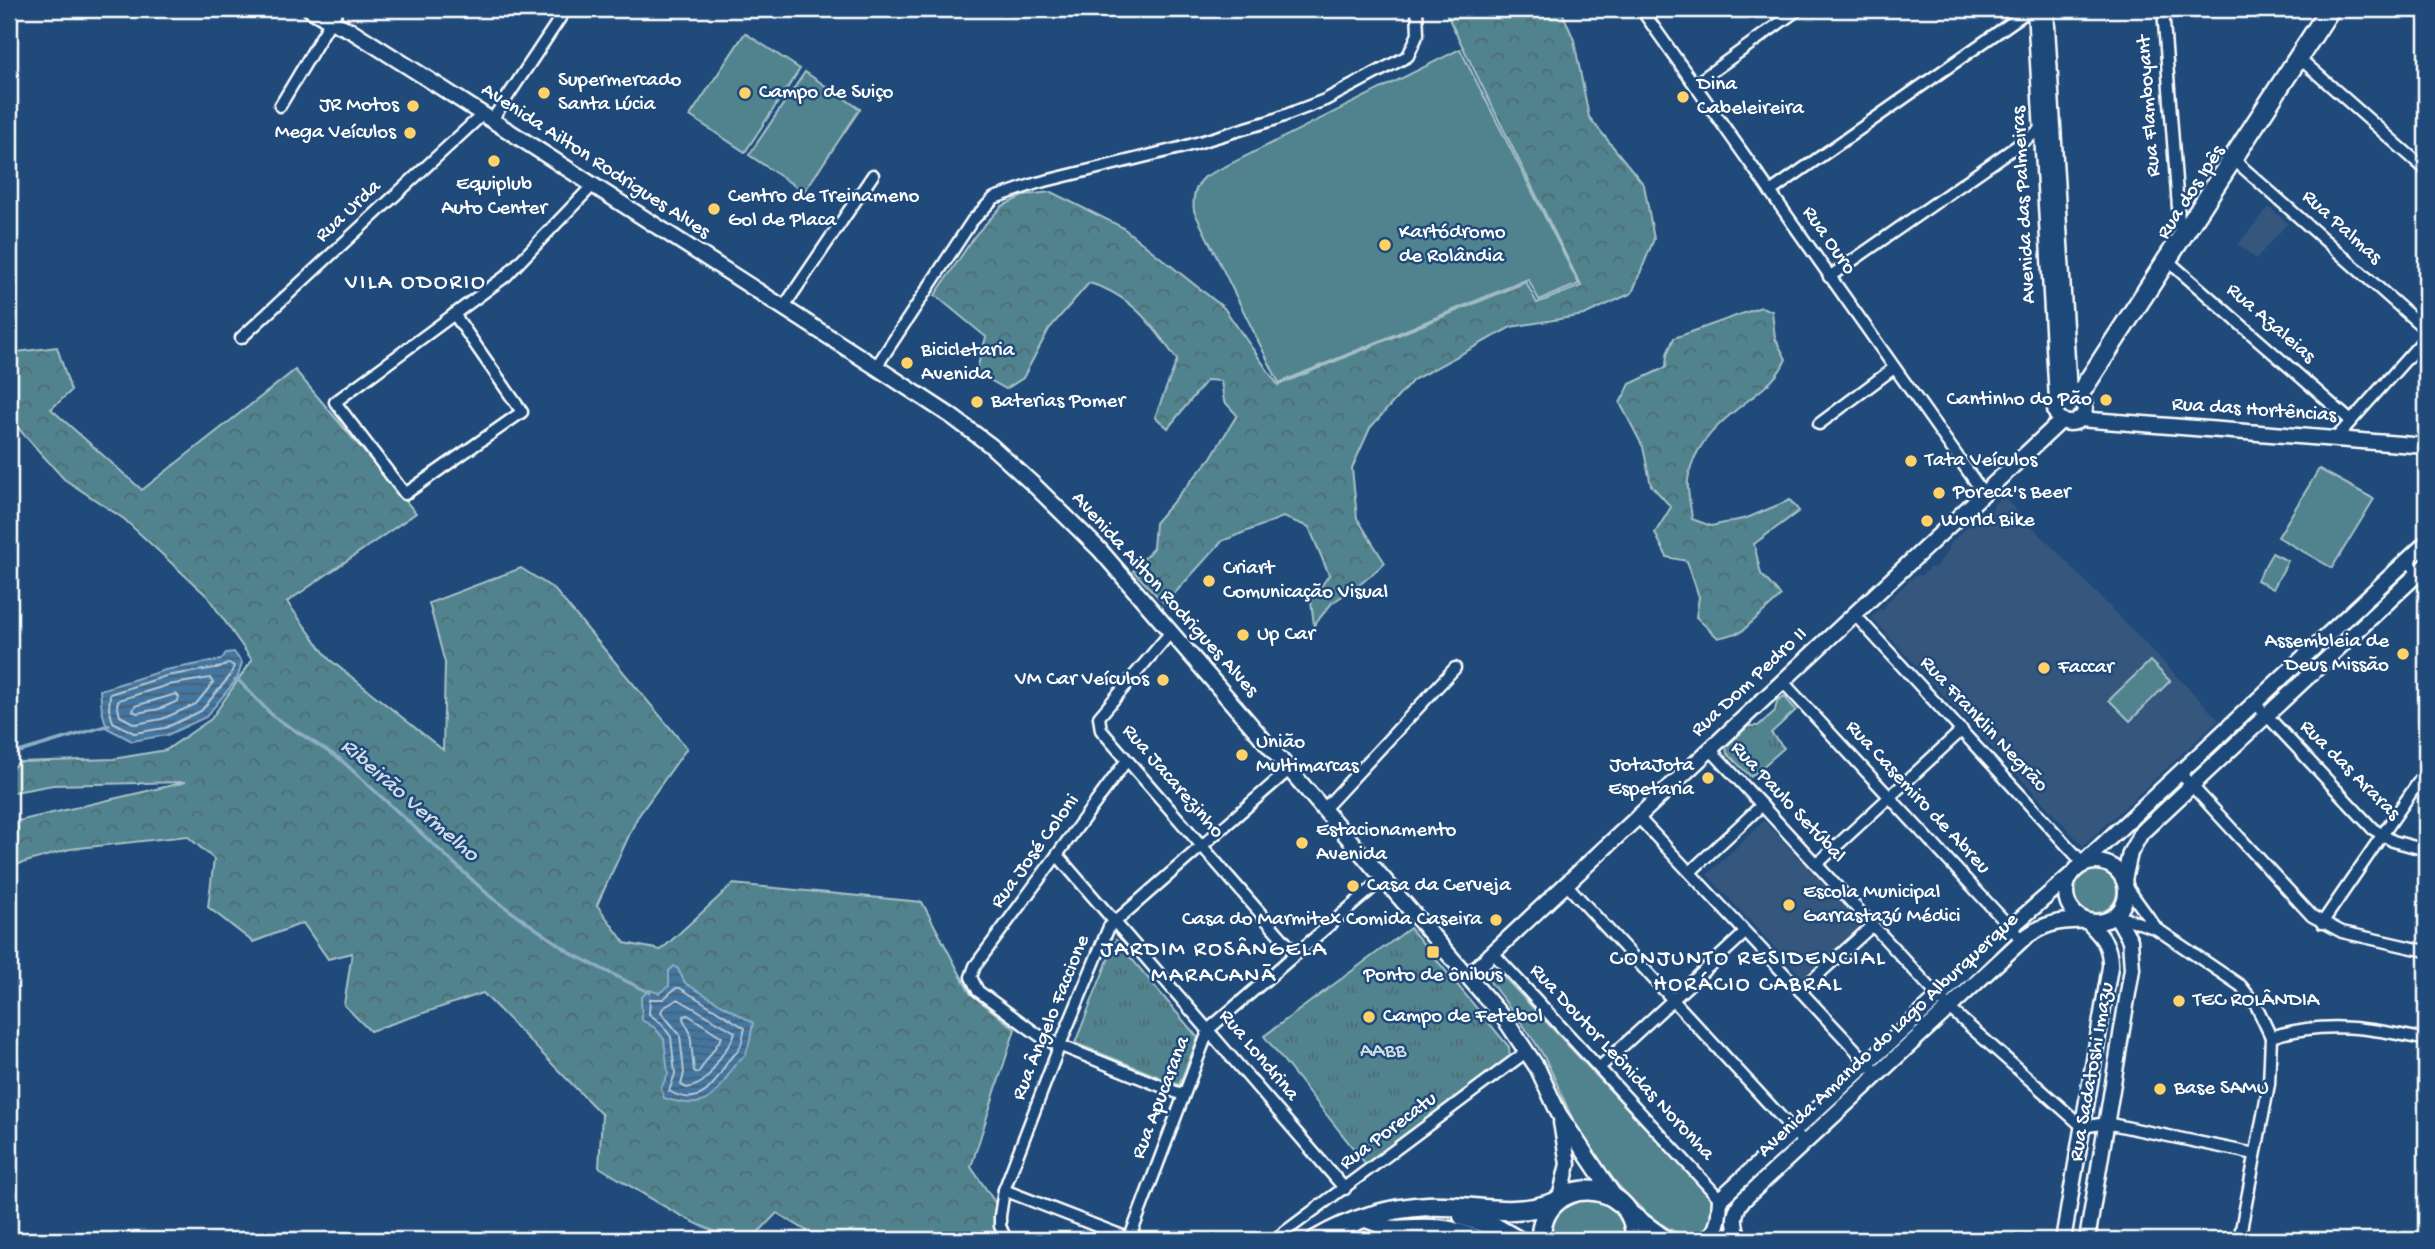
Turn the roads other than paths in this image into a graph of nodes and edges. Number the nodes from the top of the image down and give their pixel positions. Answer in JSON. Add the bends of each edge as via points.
{"nodes":[{"id":1,"x":310,"y":9,"type":"edge"},
{"id":2,"x":566,"y":9,"type":"edge"},
{"id":3,"x":1418,"y":9,"type":"edge"},
{"id":4,"x":1641,"y":9,"type":"edge"},
{"id":5,"x":1799,"y":9,"type":"edge"},
{"id":6,"x":2033,"y":9,"type":"edge"},
{"id":7,"x":2046,"y":9,"type":"edge"},
{"id":8,"x":2162,"y":9,"type":"edge"},
{"id":9,"x":2325,"y":9,"type":"edge"},
{"id":10,"x":2335,"y":9,"type":"edge"},
{"id":11,"x":333,"y":13,"type":"edge"},
{"id":12,"x":2298,"y":57,"type":"junction"},
{"id":13,"x":1695,"y":84,"type":"junction"},
{"id":14,"x":280,"y":106,"type":"dead end"},
{"id":15,"x":488,"y":117,"type":"junction"},
{"id":16,"x":2047,"y":125,"type":"junction"},
{"id":17,"x":2233,"y":158,"type":"junction"},
{"id":18,"x":2426,"y":170,"type":"edge"},
{"id":19,"x":873,"y":175,"type":"dead end"},
{"id":20,"x":593,"y":185,"type":"junction"},
{"id":21,"x":1770,"y":192,"type":"junction"},
{"id":22,"x":2182,"y":236,"type":"junction"},
{"id":23,"x":2167,"y":260,"type":"junction"},
{"id":24,"x":1829,"y":276,"type":"junction"},
{"id":25,"x":783,"y":307,"type":"junction"},
{"id":26,"x":454,"y":314,"type":"junction"},
{"id":27,"x":2426,"y":330,"type":"edge"},
{"id":28,"x":2426,"y":337,"type":"edge"},
{"id":29,"x":241,"y":338,"type":"dead end"},
{"id":30,"x":876,"y":367,"type":"junction"},
{"id":31,"x":1894,"y":368,"type":"junction"},
{"id":32,"x":2071,"y":396,"type":"junction"},
{"id":33,"x":2079,"y":419,"type":"junction"},
{"id":34,"x":2062,"y":420,"type":"junction"},
{"id":35,"x":2351,"y":421,"type":"junction"},
{"id":36,"x":1819,"y":424,"type":"dead end"},
{"id":37,"x":2336,"y":438,"type":"junction"},
{"id":38,"x":2426,"y":446,"type":"edge"},
{"id":39,"x":1984,"y":494,"type":"junction"},
{"id":40,"x":2426,"y":543,"type":"edge"},
{"id":41,"x":2407,"y":561,"type":"junction"},
{"id":42,"x":2424,"y":573,"type":"edge"},
{"id":43,"x":1855,"y":615,"type":"junction"},
{"id":44,"x":1171,"y":632,"type":"junction"},
{"id":45,"x":1455,"y":668,"type":"dead end"},
{"id":46,"x":1783,"y":682,"type":"junction"},
{"id":47,"x":2255,"y":703,"type":"junction"},
{"id":48,"x":2266,"y":715,"type":"junction"},
{"id":49,"x":1962,"y":730,"type":"junction"},
{"id":50,"x":1710,"y":749,"type":"junction"},
{"id":51,"x":1127,"y":760,"type":"junction"},
{"id":52,"x":1290,"y":769,"type":"junction"},
{"id":53,"x":2426,"y":771,"type":"edge"},
{"id":54,"x":2180,"y":773,"type":"junction"},
{"id":55,"x":2191,"y":786,"type":"junction"},
{"id":56,"x":1889,"y":796,"type":"junction"},
{"id":57,"x":1762,"y":806,"type":"junction"},
{"id":58,"x":1324,"y":808,"type":"junction"},
{"id":59,"x":1637,"y":816,"type":"junction"},
{"id":60,"x":2383,"y":836,"type":"junction"},
{"id":61,"x":1202,"y":845,"type":"junction"},
{"id":62,"x":2426,"y":850,"type":"edge"},
{"id":63,"x":1058,"y":855,"type":"junction"},
{"id":64,"x":2083,"y":863,"type":"junction"},
{"id":65,"x":1817,"y":864,"type":"junction"},
{"id":66,"x":1690,"y":872,"type":"junction"},
{"id":67,"x":2071,"y":875,"type":"junction"},
{"id":68,"x":1384,"y":878,"type":"junction"},
{"id":69,"x":2125,"y":883,"type":"junction"},
{"id":70,"x":1566,"y":884,"type":"junction"},
{"id":71,"x":2116,"y":915,"type":"junction"},
{"id":72,"x":1115,"y":921,"type":"junction"},
{"id":73,"x":2087,"y":921,"type":"junction"},
{"id":74,"x":2322,"y":923,"type":"junction"},
{"id":75,"x":1873,"y":925,"type":"junction"},
{"id":76,"x":2010,"y":928,"type":"junction"},
{"id":77,"x":2157,"y":929,"type":"junction"},
{"id":78,"x":1745,"y":933,"type":"junction"},
{"id":79,"x":2022,"y":940,"type":"junction"},
{"id":80,"x":2426,"y":951,"type":"edge"},
{"id":81,"x":1295,"y":953,"type":"junction"},
{"id":82,"x":1493,"y":953,"type":"junction"},
{"id":83,"x":1468,"y":976,"type":"junction"},
{"id":84,"x":1800,"y":991,"type":"junction"},
{"id":85,"x":1672,"y":1000,"type":"junction"},
{"id":86,"x":1943,"y":1003,"type":"junction"},
{"id":87,"x":1209,"y":1029,"type":"junction"},
{"id":88,"x":2271,"y":1037,"type":"junction"},
{"id":89,"x":2426,"y":1040,"type":"edge"},
{"id":90,"x":1059,"y":1047,"type":"junction"},
{"id":91,"x":1527,"y":1052,"type":"junction"},
{"id":92,"x":1867,"y":1063,"type":"junction"},
{"id":93,"x":1600,"y":1067,"type":"junction"},
{"id":94,"x":1878,"y":1074,"type":"junction"},
{"id":95,"x":1184,"y":1095,"type":"junction"},
{"id":96,"x":1559,"y":1114,"type":"junction"},
{"id":97,"x":2106,"y":1123,"type":"junction"},
{"id":98,"x":2083,"y":1128,"type":"junction"},
{"id":99,"x":1794,"y":1131,"type":"junction"},
{"id":100,"x":1804,"y":1142,"type":"junction"},
{"id":101,"x":2255,"y":1154,"type":"junction"},
{"id":102,"x":1345,"y":1189,"type":"junction"},
{"id":103,"x":1004,"y":1190,"type":"junction"},
{"id":104,"x":1720,"y":1199,"type":"junction"},
{"id":105,"x":1558,"y":1200,"type":"junction"},
{"id":106,"x":1621,"y":1205,"type":"junction"},
{"id":107,"x":1404,"y":1209,"type":"junction"},
{"id":108,"x":1362,"y":1217,"type":"junction"},
{"id":109,"x":1006,"y":1240,"type":"edge"},
{"id":110,"x":1130,"y":1240,"type":"edge"},
{"id":111,"x":1274,"y":1240,"type":"edge"},
{"id":112,"x":1316,"y":1240,"type":"edge"},
{"id":113,"x":1483,"y":1240,"type":"edge"},
{"id":114,"x":1517,"y":1240,"type":"edge"},
{"id":115,"x":1541,"y":1240,"type":"edge"},
{"id":116,"x":1635,"y":1240,"type":"edge"},
{"id":117,"x":1668,"y":1240,"type":"edge"},
{"id":118,"x":1703,"y":1240,"type":"edge"},
{"id":119,"x":1740,"y":1240,"type":"edge"},
{"id":120,"x":2063,"y":1240,"type":"edge"},
{"id":121,"x":2087,"y":1240,"type":"edge"},
{"id":122,"x":2239,"y":1240,"type":"edge"}],
"edges":[{"from":1,"to":11,"type":"street","name":"Avenida Ailton Rodrigues Alves"},
{"from":2,"to":15,"type":"street","name":"Rua Urda"},
{"from":3,"to":30,"type":"street","via":[[1418,34],[1408,55],[1325,100],[1273,120],[994,198],[972,221]]},
{"from":4,"to":13,"type":"street","name":"Rua Ouro"},
{"from":5,"to":13,"type":"street"},
{"from":6,"to":16,"type":"street","name":"Avenida das Palmeiras"},
{"from":6,"to":21,"type":"street"},
{"from":7,"to":16,"type":"street","name":"Avenida das Palmeiras"},
{"from":8,"to":22,"type":"street","name":"Rua Flamboyant"},
{"from":9,"to":12,"type":"street","name":"Rua dos Ipês"},
{"from":10,"to":12,"type":"street","name":"Rua dos Ipês"},
{"from":11,"to":14,"type":"street"},
{"from":11,"to":15,"type":"street","name":"Avenida Ailton Rodrigues Alves","via":[[352,31]]},
{"from":12,"to":17,"type":"street","name":"Rua dos Ipês"},
{"from":12,"to":18,"type":"street"},
{"from":13,"to":21,"type":"street","name":"Rua Ouro"},
{"from":15,"to":20,"type":"street","name":"Avenida Ailton Rodrigues Alves"},
{"from":15,"to":29,"type":"street","name":"Rua Urda"},
{"from":16,"to":24,"type":"street"},
{"from":16,"to":32,"type":"street","name":"Avenida das Palmeiras"},
{"from":17,"to":22,"type":"street","name":"Rua dos Ipês"},
{"from":17,"to":27,"type":"street","name":"Rua Palmas"},
{"from":19,"to":25,"type":"street"},
{"from":20,"to":25,"type":"street","name":"Avenida Ailton Rodrigues Alves"},
{"from":20,"to":26,"type":"street","via":[[506,276]]},
{"from":21,"to":24,"type":"street","name":"Rua Ouro"},
{"from":22,"to":23,"type":"street","name":"Rua dos Ipês"},
{"from":23,"to":32,"type":"street","name":"Rua dos Ipês"},
{"from":23,"to":35,"type":"street","name":"Rua Azaleias"},
{"from":24,"to":31,"type":"street","name":"Rua Ouro"},
{"from":25,"to":30,"type":"street","name":"Avenida Ailton Rodrigues Alves"},
{"from":26,"to":26,"type":"street","via":[[335,402],[405,494],[522,412]]},
{"from":28,"to":35,"type":"street"},
{"from":30,"to":44,"type":"street","name":"Avenida Ailton Rodrigues Alves","via":[[951,416],[1012,465],[1100,550]]},
{"from":31,"to":36,"type":"street"},
{"from":31,"to":39,"type":"street","name":"Rua Ouro"},
{"from":32,"to":33,"type":"street","via":[[2085,408]]},
{"from":32,"to":34,"type":"street","via":[[2055,412]]},
{"from":33,"to":34,"type":"street","name":"Rua das Hortências","via":[[2071,423]]},
{"from":33,"to":37,"type":"street","name":"Rua das Hortências"},
{"from":34,"to":39,"type":"street","name":"Rua Dom Pedro II"},
{"from":35,"to":37,"type":"street"},
{"from":37,"to":38,"type":"street","name":"Rua das Hortências"},
{"from":39,"to":43,"type":"street","name":"Rua Dom Pedro II"},
{"from":40,"to":41,"type":"street"},
{"from":41,"to":42,"type":"street"},
{"from":41,"to":47,"type":"street"},
{"from":42,"to":48,"type":"street"},
{"from":43,"to":46,"type":"street","name":"Rua Dom Pedro II"},
{"from":43,"to":49,"type":"street","name":"Rua Franklin Negrão"},
{"from":44,"to":51,"type":"street","name":"Rua Jacarezinho","via":[[1099,717],[1101,730]]},
{"from":44,"to":52,"type":"street","name":"Avenida Ailton Rodrigues Alves"},
{"from":45,"to":58,"type":"street"},
{"from":46,"to":50,"type":"street","name":"Rua Dom Pedro II"},
{"from":46,"to":56,"type":"street","name":"Rua Casemiro de Abreu"},
{"from":47,"to":48,"type":"street","name":"Rua das Araras"},
{"from":47,"to":54,"type":"street"},
{"from":48,"to":55,"type":"street"},
{"from":48,"to":60,"type":"street","name":"Rua das Araras"},
{"from":49,"to":56,"type":"street"},
{"from":49,"to":64,"type":"street","name":"Rua Franklin Negrão"},
{"from":50,"to":57,"type":"street","name":"Rua Paulo Setúbal"},
{"from":50,"to":59,"type":"street","name":"Rua Dom Pedro II"},
{"from":51,"to":61,"type":"street","name":"Rua Jacarezinho"},
{"from":51,"to":63,"type":"street","name":"Rua José Coloni"},
{"from":52,"to":58,"type":"street","name":"Avenida Ailton Rodrigues Alves"},
{"from":52,"to":61,"type":"street","name":"Rua Ângelo Faccione"},
{"from":53,"to":60,"type":"street"},
{"from":54,"to":55,"type":"street"},
{"from":54,"to":64,"type":"street"},
{"from":55,"to":69,"type":"street","via":[[2141,833],[2130,853]]},
{"from":55,"to":74,"type":"street","via":[[2303,909]]},
{"from":56,"to":65,"type":"street"},
{"from":56,"to":76,"type":"street","name":"Rua Casemiro de Abreu"},
{"from":57,"to":65,"type":"street","name":"Rua Paulo Setúbal"},
{"from":57,"to":66,"type":"street"},
{"from":58,"to":68,"type":"street","name":"Avenida Ailton Rodrigues Alves"},
{"from":59,"to":66,"type":"street"},
{"from":59,"to":70,"type":"street","name":"Rua Dom Pedro II"},
{"from":60,"to":62,"type":"street","name":"Rua das Araras"},
{"from":60,"to":74,"type":"street"},
{"from":61,"to":72,"type":"street","name":"Rua Ângelo Faccione"},
{"from":61,"to":81,"type":"street","name":"Rua Jacarezinho"},
{"from":63,"to":72,"type":"street","name":"Rua Londrina"},
{"from":63,"to":90,"type":"street","name":"Rua José Coloni","via":[[975,965],[971,977],[978,991]]},
{"from":64,"to":67,"type":"street"},
{"from":64,"to":69,"type":"street","via":[[2108,864]]},
{"from":65,"to":75,"type":"street","name":"Rua Paulo Setúbal"},
{"from":66,"to":78,"type":"street"},
{"from":67,"to":73,"type":"street","via":[[2066,899],[2076,915]]},
{"from":67,"to":76,"type":"street","name":"Avenida Amando do Lago Alburquerque"},
{"from":68,"to":81,"type":"street","name":"Rua Apucarana"},
{"from":68,"to":83,"type":"street","name":"Avenida Ailton Rodrigues Alves"},
{"from":69,"to":71,"type":"street","via":[[2126,899]]},
{"from":69,"to":77,"type":"street"},
{"from":70,"to":82,"type":"street","name":"Rua Dom Pedro II"},
{"from":70,"to":85,"type":"street"},
{"from":71,"to":73,"type":"street"},
{"from":71,"to":77,"type":"street"},
{"from":71,"to":97,"type":"street","name":"Rua Sadatoshi Imazu","via":[[2130,940],[2132,969]]},
{"from":72,"to":87,"type":"street","name":"Rua Londrina"},
{"from":72,"to":90,"type":"street","name":"Rua Ângelo Faccione"},
{"from":73,"to":79,"type":"street","name":"Avenida Amando do Lago Alburquerque","via":[[2050,923]]},
{"from":73,"to":98,"type":"street","name":"Rua Sadatoshi Imazu","via":[[2103,937],[2111,957]]},
{"from":74,"to":80,"type":"street"},
{"from":75,"to":84,"type":"street"},
{"from":75,"to":86,"type":"street","name":"Rua Paulo Setúbal"},
{"from":76,"to":79,"type":"street","name":"Rua Casemiro de Abreu"},
{"from":76,"to":86,"type":"street","name":"Avenida Amando do Lago Alburquerque"},
{"from":77,"to":88,"type":"street","via":[[2241,986]]},
{"from":78,"to":84,"type":"street"},
{"from":78,"to":85,"type":"street"},
{"from":79,"to":86,"type":"street","name":"Avenida Amando do Lago Alburquerque"},
{"from":81,"to":87,"type":"street","name":"Rua Apucarana"},
{"from":82,"to":83,"type":"street","name":"Rua Dom Pedro II"},
{"from":82,"to":93,"type":"street","name":"Rua Doutor Leônidas Noronha"},
{"from":83,"to":91,"type":"street","name":"Avenida Ailton Rodrigues Alves"},
{"from":84,"to":92,"type":"street"},
{"from":85,"to":93,"type":"street"},
{"from":85,"to":99,"type":"street"},
{"from":86,"to":92,"type":"street","name":"Avenida Amando do Lago Alburquerque"},
{"from":86,"to":94,"type":"street","name":"Avenida Amando do Lago Alburquerque"},
{"from":86,"to":98,"type":"street","name":"Rua Paulo Setúbal"},
{"from":87,"to":95,"type":"street","name":"Rua Apucarana"},
{"from":87,"to":102,"type":"street","name":"Rua Londrina"},
{"from":88,"to":89,"type":"street","via":[[2337,1026]]},
{"from":88,"to":101,"type":"street","via":[[2272,1066]]},
{"from":90,"to":95,"type":"street"},
{"from":90,"to":103,"type":"street","name":"Rua Ângelo Faccione"},
{"from":91,"to":96,"type":"street","name":"Avenida Ailton Rodrigues Alves"},
{"from":91,"to":102,"type":"street","name":"Rua Porecatu"},
{"from":92,"to":94,"type":"street"},
{"from":92,"to":99,"type":"street","name":"Avenida Amando do Lago Alburquerque"},
{"from":93,"to":104,"type":"street","name":"Rua Doutor Leônidas Noronha"},
{"from":94,"to":100,"type":"street","name":"Avenida Amando do Lago Alburquerque"},
{"from":95,"to":110,"type":"street","name":"Rua Apucarana"},
{"from":96,"to":105,"type":"street","via":[[1568,1164]]},
{"from":96,"to":106,"type":"street"},
{"from":97,"to":98,"type":"street"},
{"from":97,"to":101,"type":"street"},
{"from":97,"to":121,"type":"street","name":"Rua Sadatoshi Imazu"},
{"from":98,"to":120,"type":"street","name":"Rua Sadatoshi Imazu"},
{"from":99,"to":100,"type":"street"},
{"from":99,"to":104,"type":"street","name":"Avenida Amando do Lago Alburquerque"},
{"from":100,"to":119,"type":"street","name":"Avenida Amando do Lago Alburquerque","via":[[1735,1211]]},
{"from":101,"to":122,"type":"street"},
{"from":102,"to":111,"type":"street","name":"Rua Porecatu"},
{"from":103,"to":109,"type":"street","name":"Rua Ângelo Faccione","via":[[1000,1226]]},
{"from":103,"to":110,"type":"street"},
{"from":104,"to":118,"type":"street","via":[[1717,1226]]},
{"from":105,"to":106,"type":"highway","via":[[1586,1189],[1602,1192]]},
{"from":105,"to":107,"type":"highway","via":[[1515,1212],[1429,1206]]},
{"from":105,"to":115,"type":"highway","via":[[1544,1221]]},
{"from":106,"to":116,"type":"highway","via":[[1633,1225]]},
{"from":106,"to":117,"type":"street"},
{"from":107,"to":108,"type":"highway"},
{"from":107,"to":114,"type":"highway","via":[[1460,1215]]},
{"from":108,"to":112,"type":"highway"},
{"from":108,"to":113,"type":"street","via":[[1391,1229],[1435,1227]]}]}
